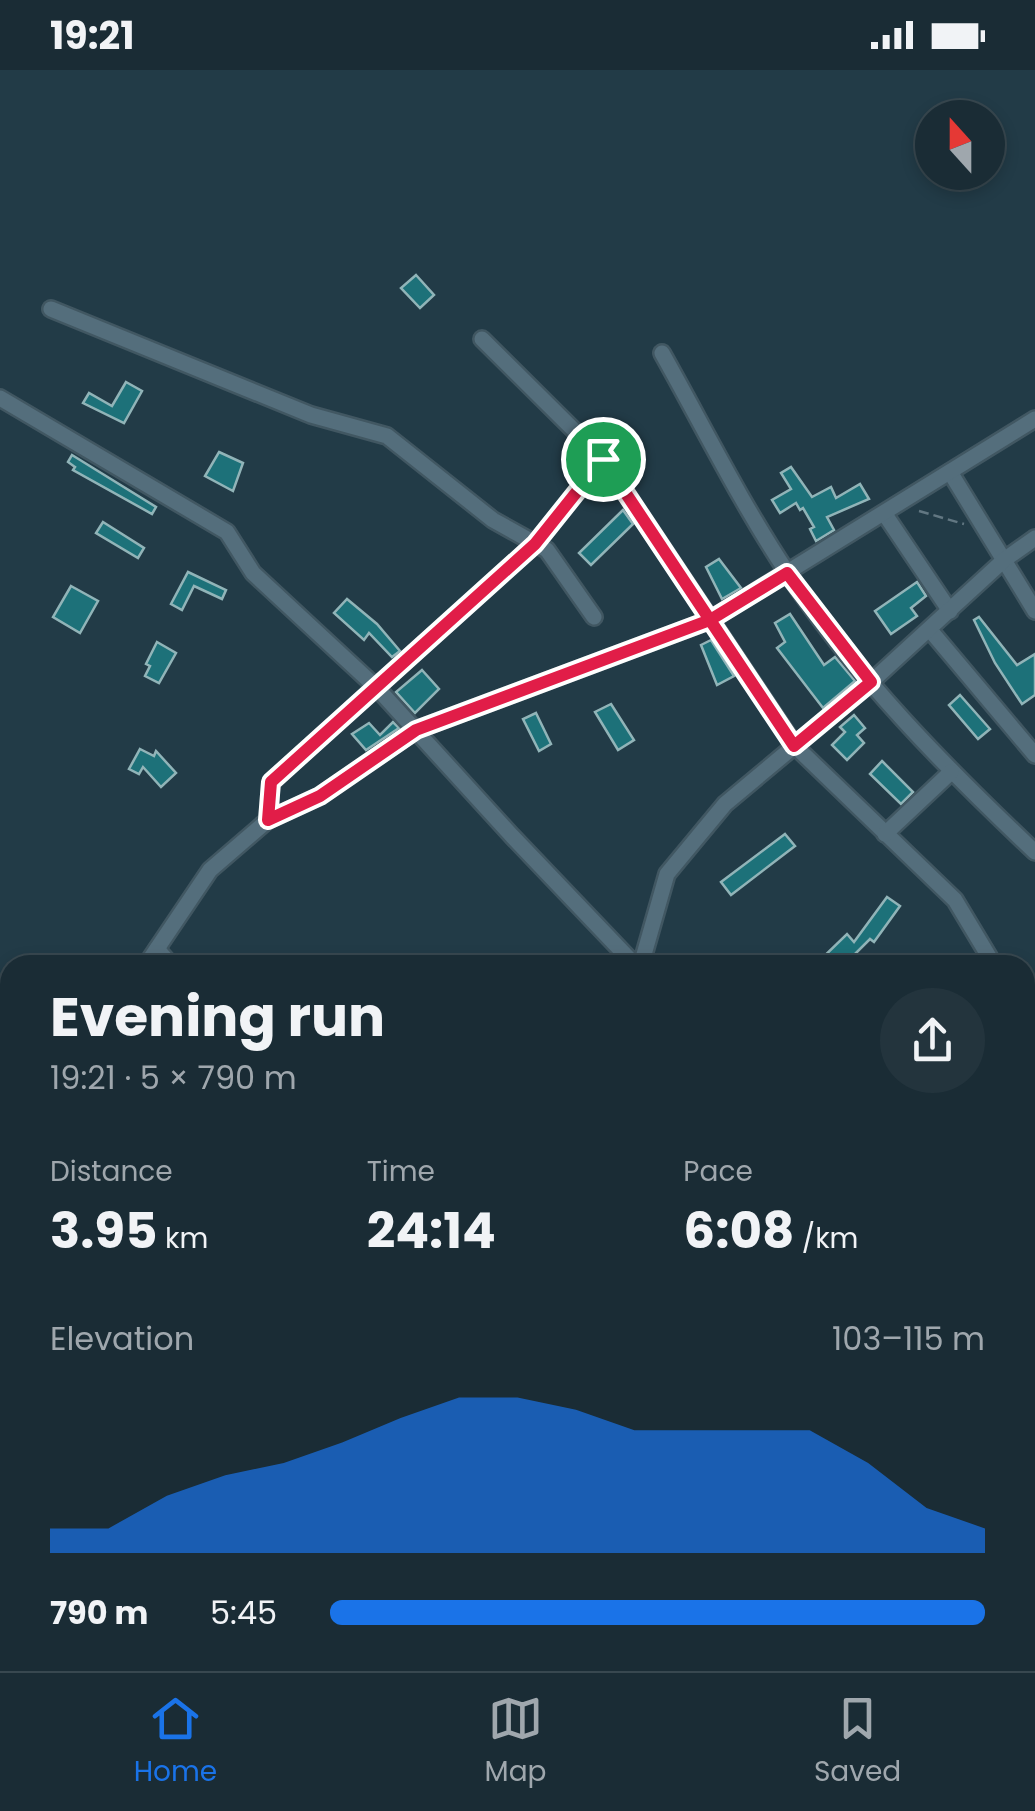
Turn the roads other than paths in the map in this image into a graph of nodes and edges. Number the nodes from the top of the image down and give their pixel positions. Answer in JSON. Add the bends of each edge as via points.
{"nodes":[{"id":1,"x":51,"y":309,"type":"dead end"},
{"id":2,"x":482,"y":339,"type":"dead end"},
{"id":3,"x":662,"y":354,"type":"dead end"},
{"id":4,"x":0,"y":398,"type":"edge"},
{"id":5,"x":1035,"y":419,"type":"edge"},
{"id":6,"x":603,"y":459,"type":"junction"},
{"id":7,"x":950,"y":472,"type":"junction"},
{"id":8,"x":891,"y":509,"type":"junction"},
{"id":9,"x":1035,"y":538,"type":"edge"},
{"id":10,"x":535,"y":544,"type":"junction"},
{"id":11,"x":1004,"y":560,"type":"junction"},
{"id":12,"x":787,"y":573,"type":"junction"},
{"id":13,"x":1035,"y":610,"type":"edge"},
{"id":14,"x":950,"y":611,"type":"junction"},
{"id":15,"x":594,"y":617,"type":"dead end"},
{"id":16,"x":710,"y":620,"type":"junction"},
{"id":17,"x":930,"y":630,"type":"junction"},
{"id":18,"x":871,"y":682,"type":"junction"},
{"id":19,"x":378,"y":688,"type":"junction"},
{"id":20,"x":416,"y":730,"type":"junction"},
{"id":21,"x":794,"y":746,"type":"junction"},
{"id":22,"x":1035,"y":755,"type":"edge"},
{"id":23,"x":951,"y":772,"type":"junction"},
{"id":24,"x":268,"y":820,"type":"junction"},
{"id":25,"x":886,"y":834,"type":"junction"},
{"id":26,"x":1035,"y":852,"type":"edge"},
{"id":27,"x":156,"y":949,"type":"junction"},
{"id":28,"x":152,"y":955,"type":"edge"},
{"id":29,"x":162,"y":955,"type":"edge"},
{"id":30,"x":628,"y":955,"type":"edge"},
{"id":31,"x":641,"y":955,"type":"edge"},
{"id":32,"x":988,"y":955,"type":"edge"}],
"edges":[{"from":1,"to":10,"type":"street","via":[[311,415],[387,436]]},
{"from":2,"to":6,"type":"street"},
{"from":3,"to":12,"type":"street"},
{"from":4,"to":19,"type":"street","via":[[226,532],[253,573]]},
{"from":5,"to":7,"type":"street"},
{"from":6,"to":10,"type":"street"},
{"from":6,"to":16,"type":"street"},
{"from":7,"to":8,"type":"street"},
{"from":7,"to":11,"type":"street"},
{"from":8,"to":12,"type":"street"},
{"from":8,"to":14,"type":"street"},
{"from":9,"to":11,"type":"street"},
{"from":10,"to":15,"type":"street","via":[[547,550]]},
{"from":10,"to":19,"type":"street"},
{"from":11,"to":13,"type":"street"},
{"from":11,"to":14,"type":"street"},
{"from":12,"to":16,"type":"street"},
{"from":12,"to":18,"type":"street"},
{"from":14,"to":17,"type":"street"},
{"from":16,"to":20,"type":"street"},
{"from":16,"to":21,"type":"street"},
{"from":17,"to":18,"type":"street"},
{"from":17,"to":22,"type":"street"},
{"from":18,"to":21,"type":"street"},
{"from":18,"to":23,"type":"street"},
{"from":19,"to":20,"type":"street"},
{"from":19,"to":24,"type":"street","via":[[271,782]]},
{"from":20,"to":24,"type":"street","via":[[320,796]]},
{"from":20,"to":30,"type":"street"},
{"from":21,"to":25,"type":"street"},
{"from":21,"to":31,"type":"street","via":[[725,804],[666,874]]},
{"from":23,"to":25,"type":"street"},
{"from":23,"to":26,"type":"street"},
{"from":24,"to":27,"type":"street","via":[[210,870]]},
{"from":25,"to":32,"type":"street","via":[[954,900]]},
{"from":27,"to":28,"type":"street"},
{"from":27,"to":29,"type":"street"}]}
